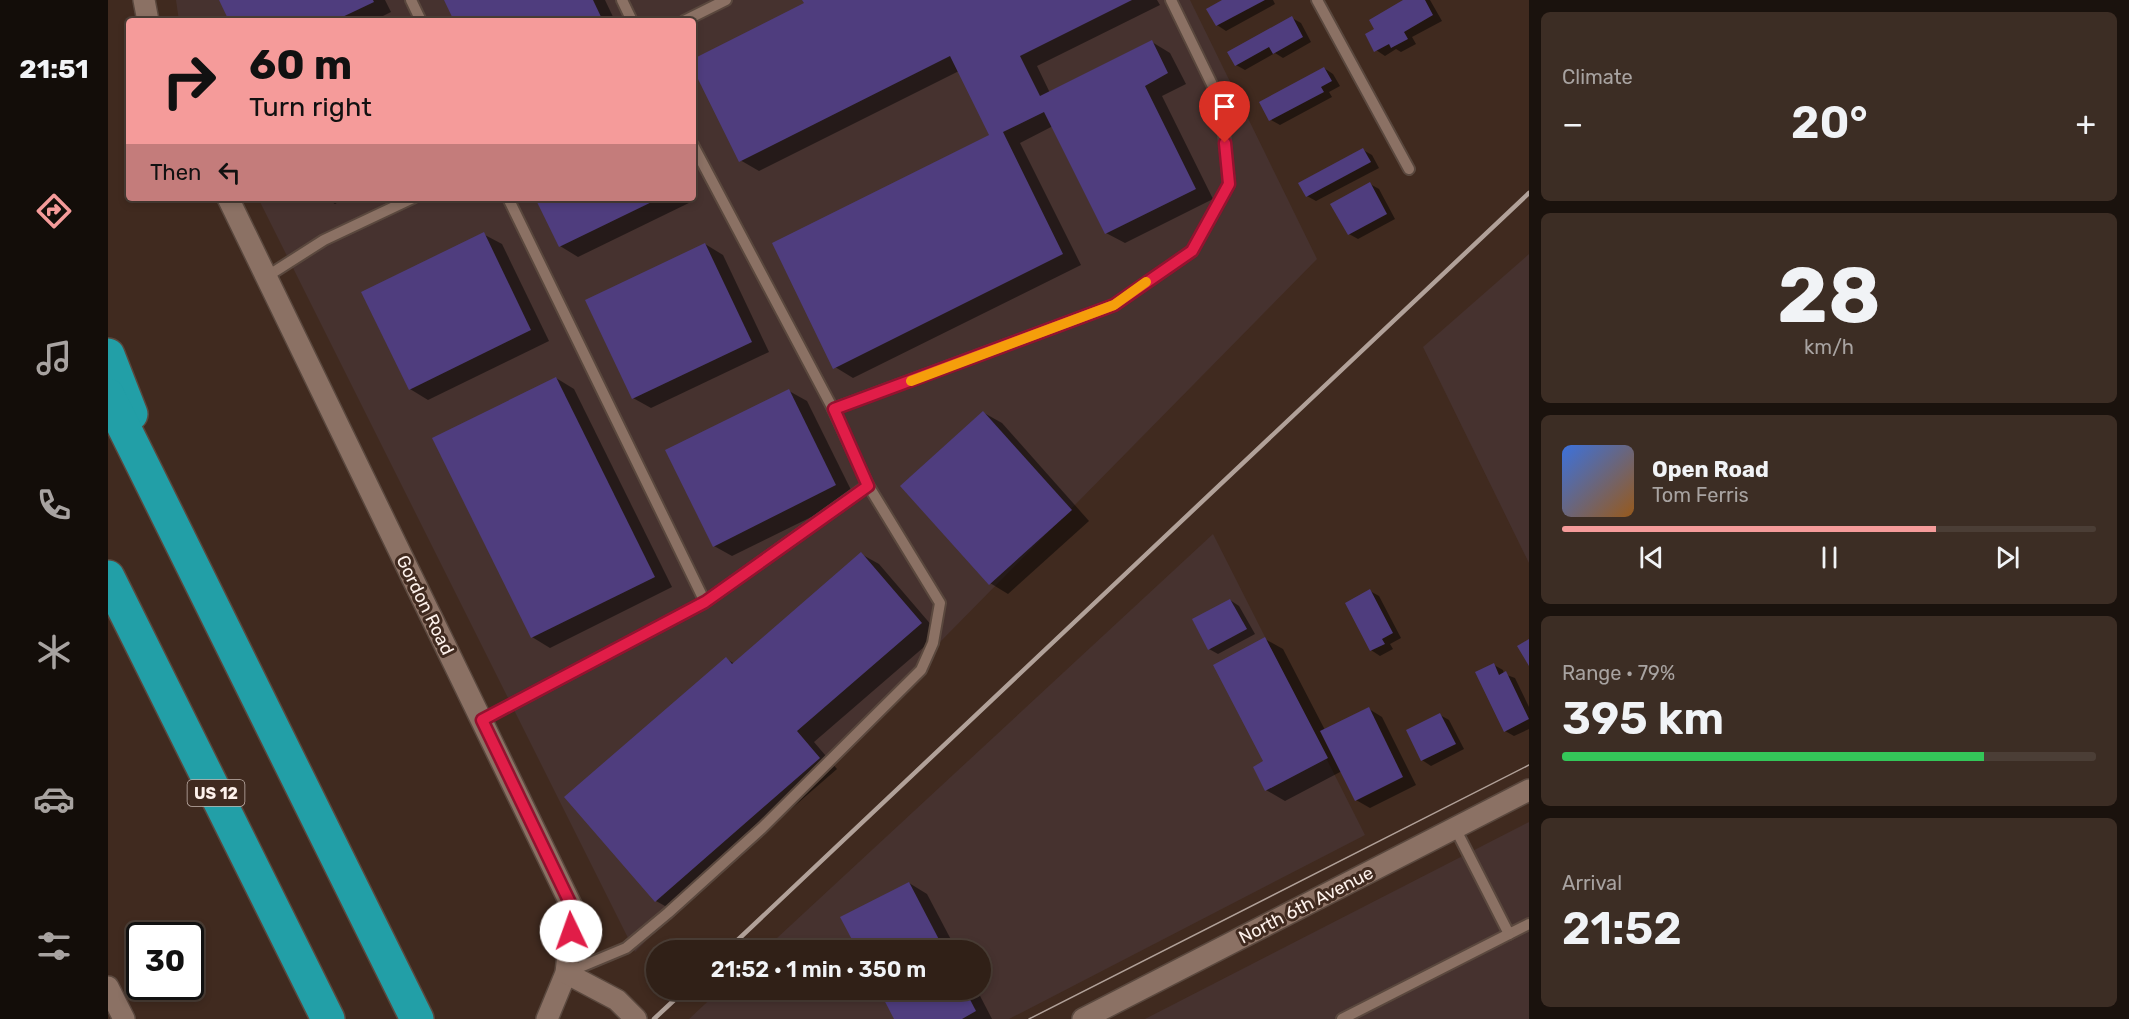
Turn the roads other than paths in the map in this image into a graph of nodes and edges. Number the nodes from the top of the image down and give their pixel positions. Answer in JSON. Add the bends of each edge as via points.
{"nodes":[{"id":1,"x":144,"y":0,"type":"edge"},
{"id":2,"x":411,"y":0,"type":"edge"},
{"id":3,"x":622,"y":0,"type":"edge"},
{"id":4,"x":726,"y":0,"type":"edge"},
{"id":5,"x":1171,"y":0,"type":"edge"},
{"id":6,"x":1317,"y":0,"type":"edge"},
{"id":7,"x":147,"y":18,"type":"edge"},
{"id":8,"x":420,"y":18,"type":"edge"},
{"id":9,"x":631,"y":18,"type":"edge"},
{"id":10,"x":690,"y":18,"type":"edge"},
{"id":11,"x":696,"y":151,"type":"edge"},
{"id":12,"x":1409,"y":169,"type":"dead end"},
{"id":13,"x":229,"y":201,"type":"edge"},
{"id":14,"x":407,"y":201,"type":"edge"},
{"id":15,"x":509,"y":201,"type":"edge"},
{"id":16,"x":266,"y":277,"type":"junction"},
{"id":17,"x":108,"y":355,"type":"edge"},
{"id":18,"x":108,"y":395,"type":"edge"},
{"id":19,"x":834,"y":409,"type":"junction"},
{"id":20,"x":868,"y":486,"type":"junction"},
{"id":21,"x":184,"y":547,"type":"junction"},
{"id":22,"x":108,"y":577,"type":"edge"},
{"id":23,"x":705,"y":602,"type":"junction"},
{"id":24,"x":482,"y":720,"type":"junction"},
{"id":25,"x":1529,"y":790,"type":"edge"},
{"id":26,"x":1455,"y":828,"type":"junction"},
{"id":27,"x":1529,"y":924,"type":"edge"},
{"id":28,"x":1509,"y":934,"type":"junction"},
{"id":29,"x":566,"y":973,"type":"junction"},
{"id":30,"x":108,"y":987,"type":"edge"},
{"id":31,"x":326,"y":1014,"type":"edge"},
{"id":32,"x":124,"y":1019,"type":"edge"},
{"id":33,"x":417,"y":1019,"type":"edge"},
{"id":34,"x":547,"y":1019,"type":"edge"},
{"id":35,"x":636,"y":1019,"type":"edge"},
{"id":36,"x":1083,"y":1019,"type":"edge"},
{"id":37,"x":1342,"y":1019,"type":"edge"}],
"edges":[{"from":1,"to":7,"type":"street"},
{"from":2,"to":8,"type":"lane"},
{"from":3,"to":9,"type":"lane"},
{"from":4,"to":10,"type":"lane"},
{"from":5,"to":19,"type":"lane","via":[[1221,103],[1229,184],[1192,251],[1114,305]]},
{"from":6,"to":12,"type":"lane"},
{"from":11,"to":19,"type":"lane"},
{"from":13,"to":16,"type":"street","name":"Gordon Road"},
{"from":14,"to":16,"type":"lane","via":[[324,240]]},
{"from":15,"to":23,"type":"lane"},
{"from":16,"to":24,"type":"street","name":"Gordon Road"},
{"from":17,"to":21,"type":"highway"},
{"from":18,"to":21,"type":"highway"},
{"from":19,"to":20,"type":"lane"},
{"from":20,"to":23,"type":"lane"},
{"from":20,"to":29,"type":"lane","via":[[940,603],[933,643],[921,670],[762,828],[668,913],[626,948]]},
{"from":21,"to":33,"type":"highway"},
{"from":22,"to":31,"type":"highway","number":"US 12"},
{"from":23,"to":24,"type":"lane"},
{"from":24,"to":29,"type":"street","name":"Gordon Road","via":[[573,909]]},
{"from":25,"to":26,"type":"street","name":"North 6th Avenue"},
{"from":26,"to":28,"type":"lane"},
{"from":26,"to":36,"type":"street","name":"North 6th Avenue"},
{"from":27,"to":28,"type":"lane"},
{"from":28,"to":37,"type":"lane"},
{"from":29,"to":34,"type":"street","name":"Gordon Road"},
{"from":29,"to":35,"type":"street","via":[[617,1000]]},
{"from":30,"to":32,"type":"street"}]}
